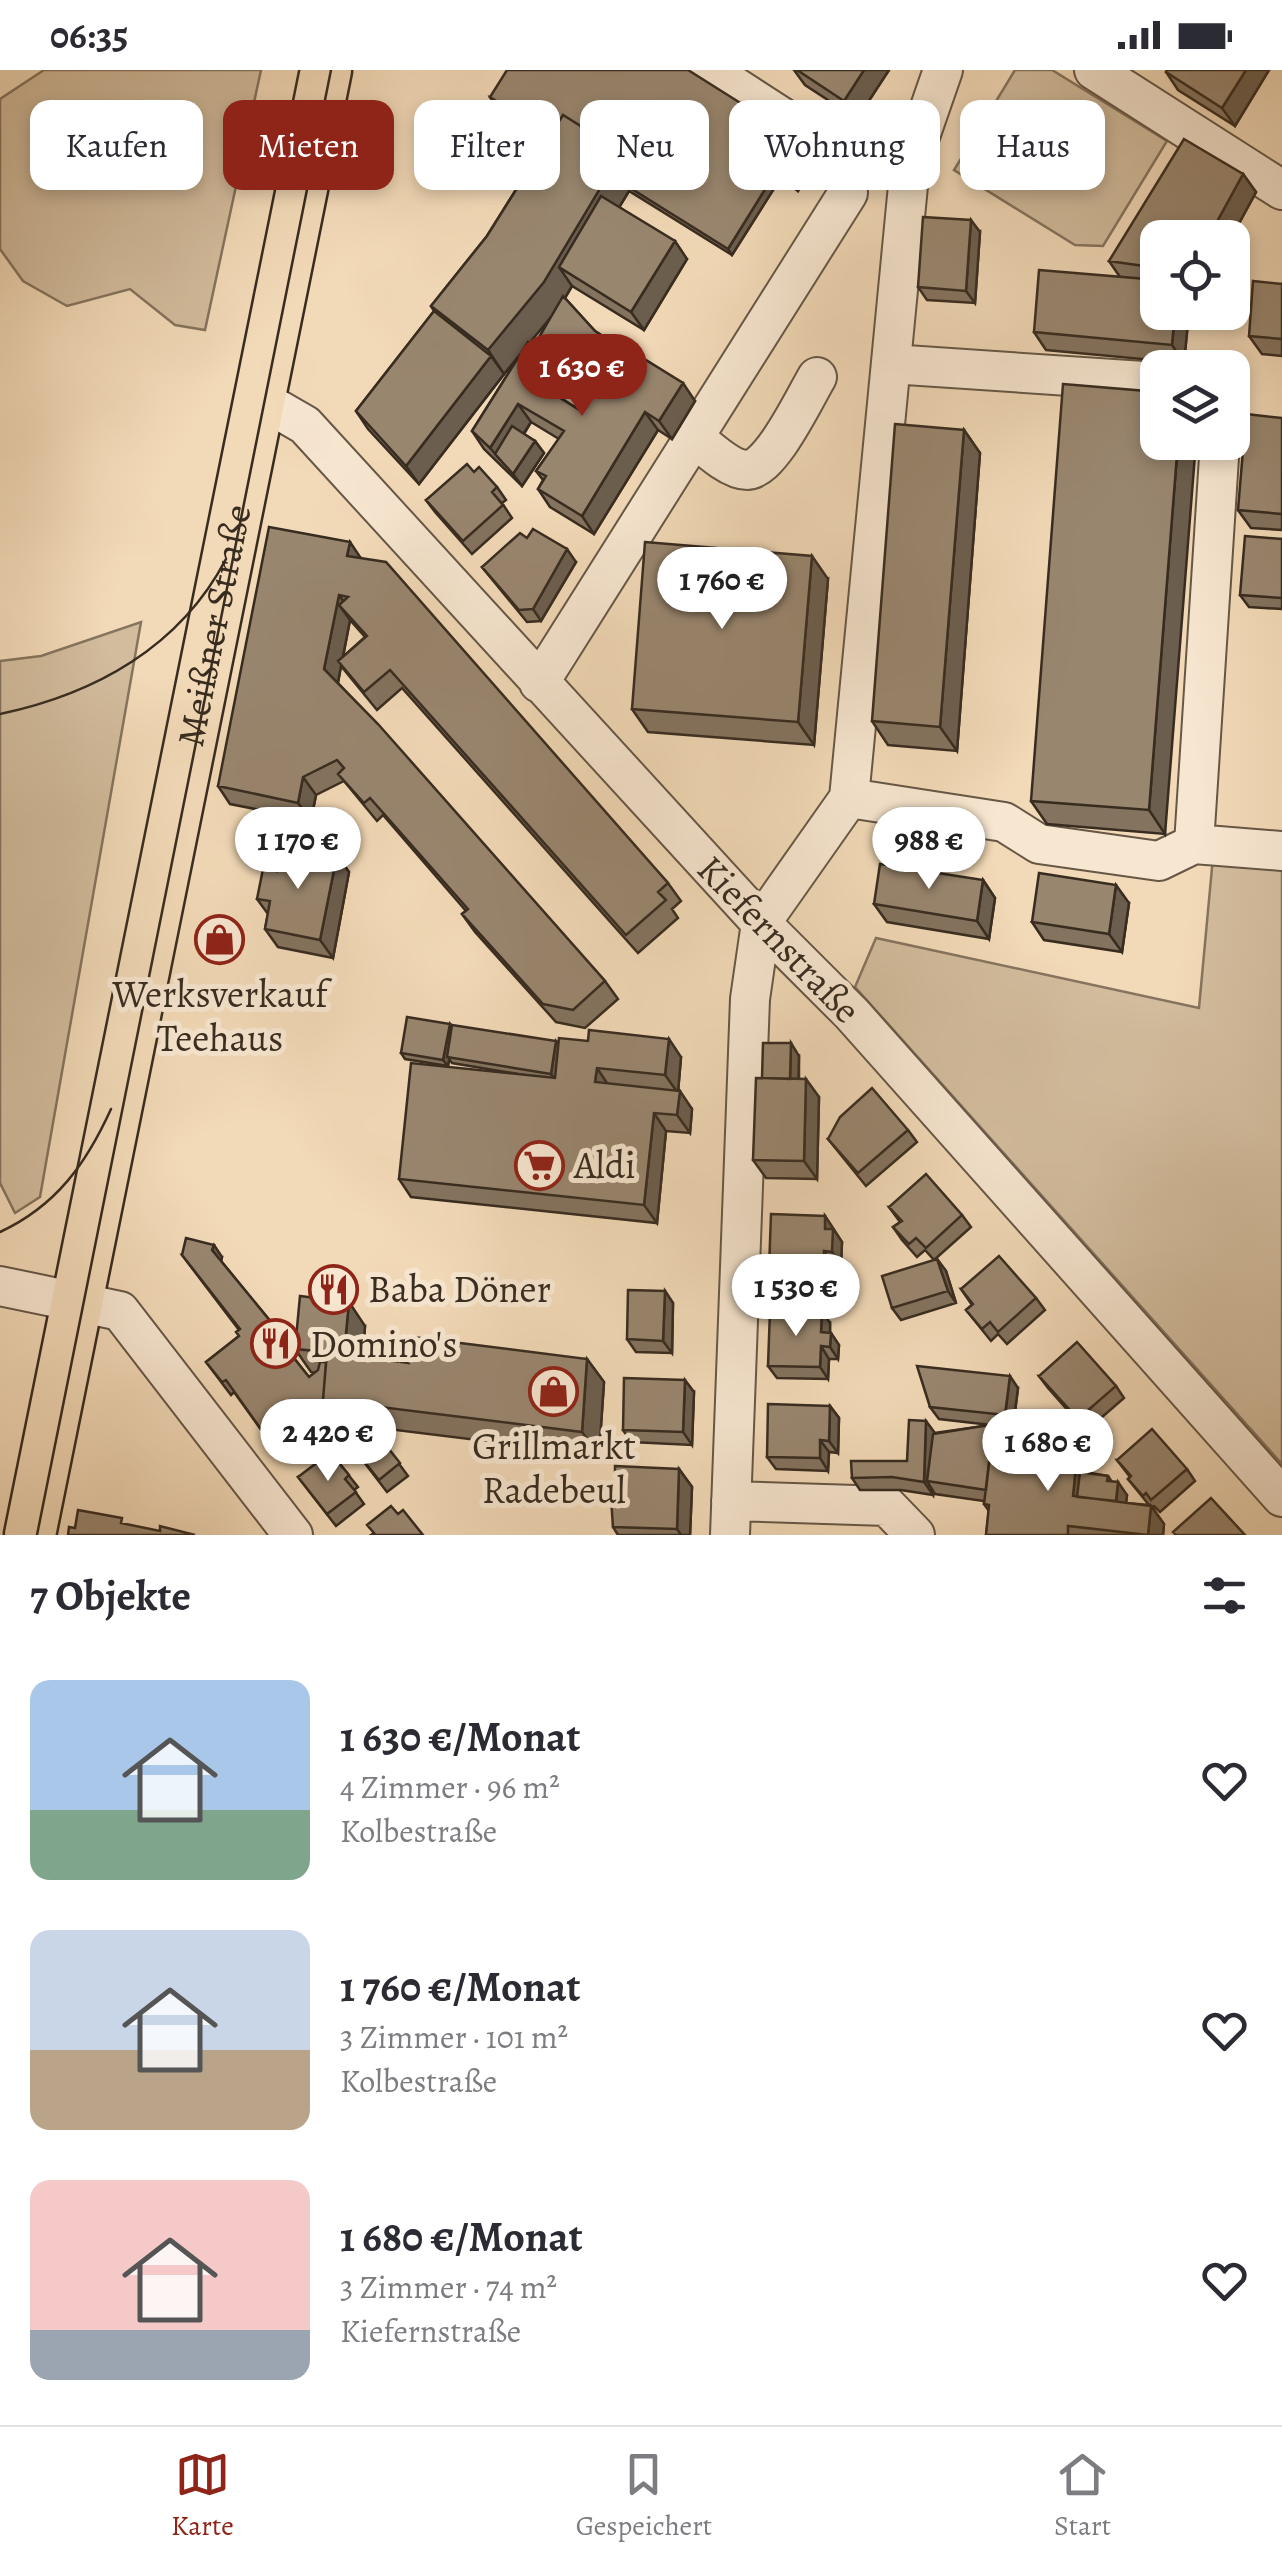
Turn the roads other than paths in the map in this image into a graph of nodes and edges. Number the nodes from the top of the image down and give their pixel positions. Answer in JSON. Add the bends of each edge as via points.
{"nodes":[{"id":1,"x":326,"y":70,"type":"edge"},
{"id":2,"x":708,"y":70,"type":"edge"},
{"id":3,"x":943,"y":70,"type":"edge"},
{"id":4,"x":1094,"y":70,"type":"edge"},
{"id":5,"x":1282,"y":190,"type":"edge"},
{"id":6,"x":891,"y":364,"type":"junction"},
{"id":7,"x":817,"y":377,"type":"dead end"},
{"id":8,"x":1140,"y":381,"type":"edge"},
{"id":9,"x":257,"y":404,"type":"junction"},
{"id":10,"x":694,"y":437,"type":"junction"},
{"id":11,"x":1219,"y":460,"type":"edge"},
{"id":12,"x":540,"y":684,"type":"junction"},
{"id":13,"x":849,"y":798,"type":"junction"},
{"id":14,"x":1194,"y":844,"type":"junction"},
{"id":15,"x":1282,"y":851,"type":"edge"},
{"id":16,"x":761,"y":924,"type":"junction"},
{"id":17,"x":0,"y":1286,"type":"edge"},
{"id":18,"x":76,"y":1301,"type":"junction"},
{"id":19,"x":1282,"y":1497,"type":"edge"},
{"id":20,"x":730,"y":1518,"type":"edge"},
{"id":21,"x":30,"y":1535,"type":"edge"},
{"id":22,"x":293,"y":1535,"type":"edge"},
{"id":23,"x":915,"y":1535,"type":"edge"}],
"edges":[{"from":1,"to":9,"type":"main road","name":"Meißner Straße"},
{"from":2,"to":10,"type":"street","via":[[845,158],[848,193]]},
{"from":3,"to":6,"type":"street","via":[[910,165]]},
{"from":4,"to":5,"type":"street"},
{"from":6,"to":8,"type":"street"},
{"from":6,"to":13,"type":"street"},
{"from":7,"to":10,"type":"street","via":[[770,456],[754,469],[744,470]]},
{"from":9,"to":12,"type":"street","name":"Kiefernstraße","via":[[305,426]]},
{"from":9,"to":18,"type":"main road","name":"Meißner Straße"},
{"from":10,"to":12,"type":"street"},
{"from":11,"to":14,"type":"street"},
{"from":12,"to":16,"type":"street","name":"Kiefernstraße"},
{"from":13,"to":14,"type":"street","via":[[1004,822],[1039,844],[1142,859],[1159,861]]},
{"from":13,"to":16,"type":"street"},
{"from":14,"to":15,"type":"street"},
{"from":16,"to":19,"type":"street","name":"Kiefernstraße","via":[[852,1014]]},
{"from":16,"to":20,"type":"street","via":[[750,999]]},
{"from":17,"to":18,"type":"street"},
{"from":18,"to":21,"type":"main road","name":"Meißner Straße"},
{"from":18,"to":22,"type":"street","via":[[120,1310]]},
{"from":20,"to":23,"type":"street","via":[[887,1506]]}]}
